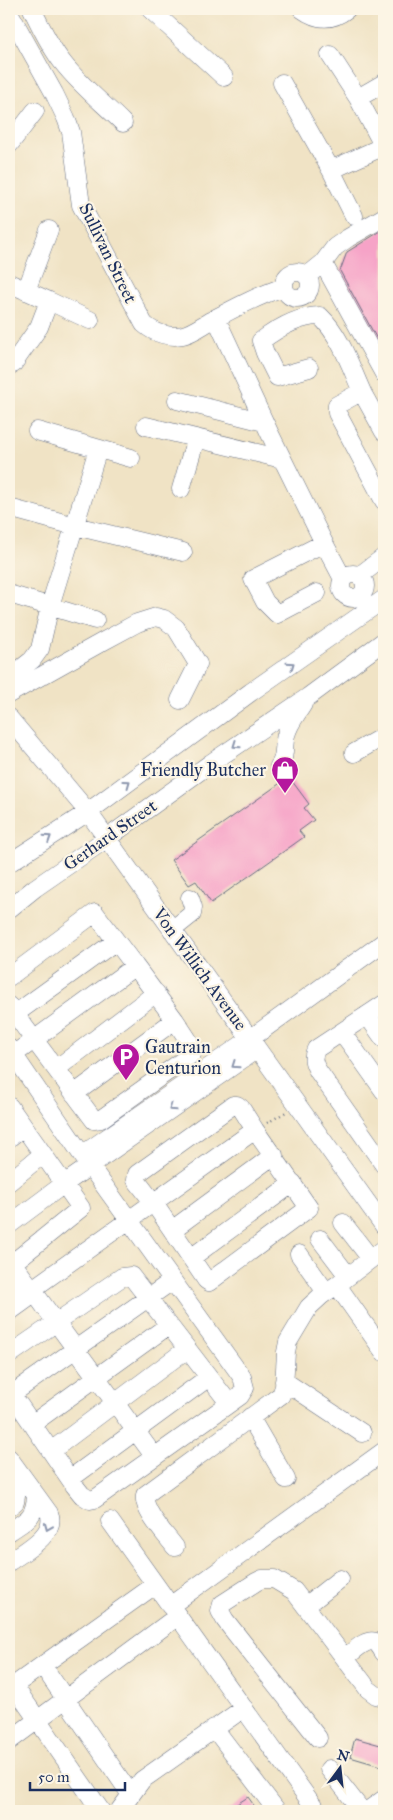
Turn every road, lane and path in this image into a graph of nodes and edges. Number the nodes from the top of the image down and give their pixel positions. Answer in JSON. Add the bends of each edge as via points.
{"nodes":[{"id":1,"x":32,"y":9,"type":"edge"},
{"id":2,"x":150,"y":9,"type":"edge"},
{"id":3,"x":302,"y":9,"type":"edge"},
{"id":4,"x":347,"y":9,"type":"edge"},
{"id":5,"x":14,"y":17,"type":"edge"},
{"id":6,"x":330,"y":55,"type":"dead end"},
{"id":7,"x":224,"y":78,"type":"dead end"},
{"id":8,"x":384,"y":83,"type":"edge"},
{"id":9,"x":282,"y":84,"type":"dead end"},
{"id":10,"x":358,"y":98,"type":"junction"},
{"id":11,"x":35,"y":111,"type":"dead end"},
{"id":12,"x":124,"y":123,"type":"dead end"},
{"id":13,"x":9,"y":145,"type":"edge"},
{"id":14,"x":384,"y":147,"type":"edge"},
{"id":15,"x":331,"y":170,"type":"junction"},
{"id":16,"x":354,"y":216,"type":"dead end"},
{"id":17,"x":384,"y":217,"type":"edge"},
{"id":18,"x":49,"y":230,"type":"dead end"},
{"id":19,"x":323,"y":263,"type":"junction"},
{"id":20,"x":9,"y":283,"type":"edge"},
{"id":21,"x":26,"y":291,"type":"junction"},
{"id":22,"x":49,"y":301,"type":"junction"},
{"id":23,"x":216,"y":318,"type":"junction"},
{"id":24,"x":90,"y":320,"type":"dead end"},
{"id":25,"x":9,"y":364,"type":"edge"},
{"id":26,"x":309,"y":368,"type":"dead end"},
{"id":27,"x":384,"y":374,"type":"edge"},
{"id":28,"x":363,"y":394,"type":"junction"},
{"id":29,"x":177,"y":400,"type":"dead end"},
{"id":30,"x":264,"y":422,"type":"junction"},
{"id":31,"x":146,"y":426,"type":"dead end"},
{"id":32,"x":37,"y":431,"type":"dead end"},
{"id":33,"x":384,"y":432,"type":"edge"},
{"id":34,"x":196,"y":438,"type":"junction"},
{"id":35,"x":98,"y":449,"type":"junction"},
{"id":36,"x":131,"y":458,"type":"dead end"},
{"id":37,"x":282,"y":459,"type":"junction"},
{"id":38,"x":181,"y":489,"type":"dead end"},
{"id":39,"x":384,"y":501,"type":"edge"},
{"id":40,"x":9,"y":508,"type":"edge"},
{"id":41,"x":75,"y":526,"type":"junction"},
{"id":42,"x":324,"y":543,"type":"junction"},
{"id":43,"x":184,"y":552,"type":"dead end"},
{"id":44,"x":384,"y":557,"type":"edge"},
{"id":45,"x":354,"y":586,"type":"junction"},
{"id":46,"x":317,"y":593,"type":"dead end"},
{"id":47,"x":9,"y":594,"type":"edge"},
{"id":48,"x":383,"y":600,"type":"edge"},
{"id":49,"x":50,"y":606,"type":"junction"},
{"id":50,"x":96,"y":620,"type":"dead end"},
{"id":51,"x":340,"y":631,"type":"junction"},
{"id":52,"x":384,"y":641,"type":"edge"},
{"id":53,"x":9,"y":678,"type":"edge"},
{"id":54,"x":9,"y":694,"type":"edge"},
{"id":55,"x":308,"y":697,"type":"junction"},
{"id":56,"x":180,"y":700,"type":"dead end"},
{"id":57,"x":9,"y":718,"type":"edge"},
{"id":58,"x":384,"y":736,"type":"edge"},
{"id":59,"x":354,"y":753,"type":"dead end"},
{"id":60,"x":280,"y":766,"type":"dead end"},
{"id":61,"x":88,"y":812,"type":"junction"},
{"id":62,"x":106,"y":839,"type":"junction"},
{"id":63,"x":9,"y":863,"type":"edge"},
{"id":64,"x":190,"y":898,"type":"dead end"},
{"id":65,"x":9,"y":909,"type":"edge"},
{"id":66,"x":172,"y":930,"type":"junction"},
{"id":67,"x":116,"y":941,"type":"junction"},
{"id":68,"x":384,"y":942,"type":"edge"},
{"id":69,"x":135,"y":966,"type":"junction"},
{"id":70,"x":9,"y":977,"type":"edge"},
{"id":71,"x":156,"y":993,"type":"junction"},
{"id":72,"x":384,"y":1004,"type":"edge"},
{"id":73,"x":12,"y":1010,"type":"edge"},
{"id":74,"x":367,"y":1015,"type":"junction"},
{"id":75,"x":175,"y":1020,"type":"junction"},
{"id":76,"x":342,"y":1032,"type":"junction"},
{"id":77,"x":384,"y":1039,"type":"edge"},
{"id":78,"x":33,"y":1040,"type":"junction"},
{"id":79,"x":254,"y":1044,"type":"junction"},
{"id":80,"x":10,"y":1053,"type":"edge"},
{"id":81,"x":56,"y":1069,"type":"junction"},
{"id":82,"x":384,"y":1091,"type":"edge"},
{"id":83,"x":74,"y":1094,"type":"junction"},
{"id":84,"x":298,"y":1104,"type":"junction"},
{"id":85,"x":9,"y":1106,"type":"edge"},
{"id":86,"x":23,"y":1127,"type":"junction"},
{"id":87,"x":254,"y":1130,"type":"junction"},
{"id":88,"x":9,"y":1138,"type":"edge"},
{"id":89,"x":43,"y":1154,"type":"junction"},
{"id":90,"x":274,"y":1155,"type":"junction"},
{"id":91,"x":86,"y":1160,"type":"junction"},
{"id":92,"x":384,"y":1165,"type":"edge"},
{"id":93,"x":9,"y":1182,"type":"edge"},
{"id":94,"x":293,"y":1183,"type":"junction"},
{"id":95,"x":64,"y":1184,"type":"junction"},
{"id":96,"x":153,"y":1202,"type":"junction"},
{"id":97,"x":128,"y":1220,"type":"junction"},
{"id":98,"x":343,"y":1223,"type":"dead end"},
{"id":99,"x":9,"y":1225,"type":"edge"},
{"id":100,"x":384,"y":1226,"type":"edge"},
{"id":101,"x":172,"y":1230,"type":"junction"},
{"id":102,"x":320,"y":1239,"type":"dead end"},
{"id":103,"x":299,"y":1254,"type":"dead end"},
{"id":104,"x":378,"y":1254,"type":"edge"},
{"id":105,"x":191,"y":1258,"type":"junction"},
{"id":106,"x":10,"y":1262,"type":"edge"},
{"id":107,"x":172,"y":1281,"type":"junction"},
{"id":108,"x":337,"y":1284,"type":"junction"},
{"id":109,"x":30,"y":1288,"type":"junction"},
{"id":110,"x":9,"y":1290,"type":"edge"},
{"id":111,"x":149,"y":1299,"type":"junction"},
{"id":112,"x":9,"y":1312,"type":"edge"},
{"id":113,"x":56,"y":1323,"type":"junction"},
{"id":114,"x":168,"y":1325,"type":"junction"},
{"id":115,"x":187,"y":1349,"type":"junction"},
{"id":116,"x":76,"y":1350,"type":"junction"},
{"id":117,"x":384,"y":1352,"type":"edge"},
{"id":118,"x":9,"y":1355,"type":"edge"},
{"id":119,"x":209,"y":1377,"type":"junction"},
{"id":120,"x":96,"y":1378,"type":"junction"},
{"id":121,"x":284,"y":1381,"type":"junction"},
{"id":122,"x":10,"y":1392,"type":"edge"},
{"id":123,"x":115,"y":1403,"type":"junction"},
{"id":124,"x":229,"y":1404,"type":"junction"},
{"id":125,"x":250,"y":1417,"type":"junction"},
{"id":126,"x":32,"y":1424,"type":"junction"},
{"id":127,"x":136,"y":1432,"type":"junction"},
{"id":128,"x":362,"y":1433,"type":"dead end"},
{"id":129,"x":50,"y":1451,"type":"junction"},
{"id":130,"x":384,"y":1451,"type":"edge"},
{"id":131,"x":154,"y":1456,"type":"junction"},
{"id":132,"x":9,"y":1458,"type":"edge"},
{"id":133,"x":70,"y":1479,"type":"junction"},
{"id":134,"x":286,"y":1479,"type":"dead end"},
{"id":135,"x":9,"y":1485,"type":"edge"},
{"id":136,"x":36,"y":1497,"type":"junction"},
{"id":137,"x":9,"y":1507,"type":"edge"},
{"id":138,"x":110,"y":1521,"type":"dead end"},
{"id":139,"x":9,"y":1532,"type":"edge"},
{"id":140,"x":175,"y":1547,"type":"dead end"},
{"id":141,"x":9,"y":1562,"type":"edge"},
{"id":142,"x":340,"y":1579,"type":"dead end"},
{"id":143,"x":155,"y":1585,"type":"junction"},
{"id":144,"x":306,"y":1606,"type":"junction"},
{"id":145,"x":174,"y":1611,"type":"junction"},
{"id":146,"x":384,"y":1653,"type":"edge"},
{"id":147,"x":345,"y":1658,"type":"junction"},
{"id":148,"x":43,"y":1666,"type":"junction"},
{"id":149,"x":11,"y":1688,"type":"edge"},
{"id":150,"x":384,"y":1697,"type":"edge"},
{"id":151,"x":66,"y":1699,"type":"junction"},
{"id":152,"x":244,"y":1708,"type":"junction"},
{"id":153,"x":37,"y":1720,"type":"junction"},
{"id":154,"x":214,"y":1728,"type":"junction"},
{"id":155,"x":318,"y":1738,"type":"dead end"},
{"id":156,"x":9,"y":1741,"type":"edge"},
{"id":157,"x":329,"y":1769,"type":"dead end"},
{"id":158,"x":132,"y":1795,"type":"junction"},
{"id":159,"x":384,"y":1800,"type":"edge"},
{"id":160,"x":101,"y":1811,"type":"edge"},
{"id":161,"x":119,"y":1811,"type":"edge"},
{"id":162,"x":277,"y":1811,"type":"edge"},
{"id":163,"x":317,"y":1811,"type":"edge"},
{"id":164,"x":362,"y":1811,"type":"edge"},
{"id":165,"x":367,"y":1811,"type":"edge"}],
"edges":[{"from":1,"to":12,"type":"street","via":[[61,61]]},
{"from":2,"to":7,"type":"street"},
{"from":3,"to":4,"type":"street","via":[[326,18]]},
{"from":5,"to":23,"type":"street","name":"Sullivan Street","via":[[71,132],[81,205],[144,324],[160,334],[184,335]]},
{"from":6,"to":10,"type":"street"},
{"from":8,"to":10,"type":"street"},
{"from":9,"to":15,"type":"street"},
{"from":10,"to":14,"type":"street"},
{"from":11,"to":13,"type":"street"},
{"from":14,"to":15,"type":"street"},
{"from":15,"to":16,"type":"street"},
{"from":17,"to":19,"type":"street","via":[[335,247]]},
{"from":18,"to":21,"type":"street"},
{"from":19,"to":23,"type":"street","name":"Sullivan Street","via":[[307,276],[311,286],[303,297],[290,296],[284,287],[260,295]]},
{"from":19,"to":27,"type":"street"},
{"from":20,"to":21,"type":"street"},
{"from":21,"to":22,"type":"street"},
{"from":22,"to":24,"type":"street"},
{"from":22,"to":25,"type":"street","via":[[39,327],[13,364]]},
{"from":23,"to":30,"type":"street"},
{"from":26,"to":28,"type":"street","via":[[277,378],[261,341],[275,330],[308,316],[320,316],[338,339]]},
{"from":28,"to":33,"type":"street"},
{"from":28,"to":39,"type":"street","via":[[341,402],[337,405],[337,412]]},
{"from":29,"to":30,"type":"street"},
{"from":30,"to":37,"type":"street"},
{"from":31,"to":34,"type":"street"},
{"from":32,"to":35,"type":"street"},
{"from":34,"to":37,"type":"street"},
{"from":34,"to":38,"type":"street"},
{"from":35,"to":36,"type":"street"},
{"from":35,"to":41,"type":"street"},
{"from":37,"to":42,"type":"street"},
{"from":40,"to":41,"type":"street"},
{"from":41,"to":43,"type":"street"},
{"from":41,"to":49,"type":"street"},
{"from":42,"to":45,"type":"street"},
{"from":42,"to":46,"type":"street","via":[[253,579],[260,594],[277,614]]},
{"from":44,"to":45,"type":"street"},
{"from":45,"to":48,"type":"street"},
{"from":45,"to":51,"type":"street"},
{"from":47,"to":49,"type":"street"},
{"from":48,"to":51,"type":"street","name":"Gerhard Street"},
{"from":49,"to":50,"type":"street"},
{"from":49,"to":53,"type":"street","via":[[37,654]]},
{"from":61,"to":51,"type":"street","name":"Gerhard Street","one_way":true},
{"from":52,"to":55,"type":"street","name":"Gerhard Street"},
{"from":54,"to":56,"type":"street","via":[[137,623],[156,617],[176,628],[198,664]]},
{"from":55,"to":60,"type":"street","via":[[290,724]]},
{"from":55,"to":62,"type":"street","name":"Gerhard Street","one_way":true},
{"from":57,"to":61,"type":"street","name":"Von Willich Avenue"},
{"from":58,"to":59,"type":"street"},
{"from":61,"to":62,"type":"street","name":"Von Willich Avenue"},
{"from":63,"to":61,"type":"street","name":"Gerhard Street","one_way":true},
{"from":62,"to":65,"type":"street","name":"Gerhard Street"},
{"from":62,"to":66,"type":"street","name":"Von Willich Avenue"},
{"from":64,"to":66,"type":"street","via":[[192,914]]},
{"from":66,"to":79,"type":"street","name":"Von Willich Avenue"},
{"from":67,"to":69,"type":"street"},
{"from":67,"to":70,"type":"street","via":[[93,913]]},
{"from":67,"to":73,"type":"street"},
{"from":68,"to":79,"type":"street"},
{"from":69,"to":71,"type":"street"},
{"from":69,"to":78,"type":"street"},
{"from":71,"to":75,"type":"street"},
{"from":71,"to":81,"type":"street"},
{"from":72,"to":74,"type":"street"},
{"from":73,"to":78,"type":"street"},
{"from":74,"to":76,"type":"street"},
{"from":74,"to":77,"type":"street"},
{"from":75,"to":83,"type":"street"},
{"from":75,"to":83,"type":"street","via":[[194,1049],[192,1054],[97,1120]]},
{"from":76,"to":82,"type":"street"},
{"from":76,"to":92,"type":"street","via":[[316,1049],[314,1063]]},
{"from":78,"to":80,"type":"street"},
{"from":78,"to":81,"type":"street"},
{"from":79,"to":84,"type":"street","name":"Von Willich Avenue"},
{"from":79,"to":91,"type":"street"},
{"from":80,"to":91,"type":"street"},
{"from":81,"to":83,"type":"street"},
{"from":84,"to":87,"type":"path"},
{"from":84,"to":100,"type":"street","name":"Von Willich Avenue"},
{"from":85,"to":86,"type":"street"},
{"from":86,"to":88,"type":"street"},
{"from":86,"to":89,"type":"street"},
{"from":87,"to":90,"type":"street"},
{"from":87,"to":96,"type":"street"},
{"from":87,"to":96,"type":"street","via":[[237,1105],[209,1121],[137,1174],[136,1180]]},
{"from":89,"to":93,"type":"street"},
{"from":89,"to":95,"type":"street"},
{"from":90,"to":94,"type":"street"},
{"from":90,"to":101,"type":"street"},
{"from":91,"to":95,"type":"street"},
{"from":91,"to":97,"type":"street"},
{"from":94,"to":105,"type":"street"},
{"from":94,"to":105,"type":"street","via":[[310,1208],[293,1221],[209,1282]]},
{"from":95,"to":99,"type":"street"},
{"from":95,"to":106,"type":"street","via":[[81,1208]]},
{"from":96,"to":97,"type":"street"},
{"from":96,"to":101,"type":"street"},
{"from":97,"to":107,"type":"street"},
{"from":97,"to":109,"type":"street"},
{"from":98,"to":104,"type":"street"},
{"from":101,"to":105,"type":"street"},
{"from":102,"to":108,"type":"street"},
{"from":103,"to":108,"type":"street"},
{"from":104,"to":108,"type":"street"},
{"from":106,"to":109,"type":"street"},
{"from":107,"to":111,"type":"street"},
{"from":107,"to":124,"type":"street","via":[[244,1382],[243,1392]]},
{"from":108,"to":117,"type":"street"},
{"from":108,"to":121,"type":"street","via":[[315,1300],[291,1335]]},
{"from":109,"to":110,"type":"street"},
{"from":109,"to":112,"type":"street"},
{"from":109,"to":113,"type":"street"},
{"from":111,"to":113,"type":"street","via":[[131,1276],[122,1277]]},
{"from":111,"to":114,"type":"street"},
{"from":111,"to":116,"type":"street"},
{"from":113,"to":116,"type":"street"},
{"from":113,"to":118,"type":"street"},
{"from":114,"to":115,"type":"street"},
{"from":114,"to":120,"type":"street"},
{"from":115,"to":119,"type":"street"},
{"from":115,"to":123,"type":"street"},
{"from":116,"to":120,"type":"street"},
{"from":116,"to":122,"type":"street"},
{"from":119,"to":124,"type":"street"},
{"from":119,"to":127,"type":"street"},
{"from":120,"to":123,"type":"street"},
{"from":120,"to":126,"type":"street"},
{"from":121,"to":125,"type":"street","via":[[281,1395]]},
{"from":121,"to":128,"type":"street"},
{"from":122,"to":126,"type":"street"},
{"from":123,"to":127,"type":"street"},
{"from":123,"to":129,"type":"street"},
{"from":124,"to":131,"type":"street"},
{"from":125,"to":134,"type":"street"},
{"from":125,"to":140,"type":"street","via":[[145,1495],[149,1512]]},
{"from":126,"to":129,"type":"street"},
{"from":127,"to":131,"type":"street"},
{"from":127,"to":133,"type":"street"},
{"from":129,"to":133,"type":"street"},
{"from":130,"to":145,"type":"street","via":[[191,1591]]},
{"from":131,"to":133,"type":"street","via":[[92,1500],[86,1498]]},
{"from":132,"to":136,"type":"street"},
{"from":135,"to":137,"type":"street","via":[[16,1496]]},
{"from":136,"to":139,"type":"street","via":[[31,1516]]},
{"from":136,"to":141,"type":"street","one_way":true,"via":[[50,1514],[50,1527],[43,1537]]},
{"from":138,"to":143,"type":"street"},
{"from":142,"to":144,"type":"street"},
{"from":143,"to":145,"type":"street"},
{"from":143,"to":148,"type":"street"},
{"from":144,"to":147,"type":"street"},
{"from":144,"to":155,"type":"street","via":[[288,1586],[268,1578],[229,1599],[222,1604],[220,1611]]},
{"from":145,"to":151,"type":"street"},
{"from":145,"to":152,"type":"street"},
{"from":146,"to":147,"type":"street","via":[[370,1641]]},
{"from":147,"to":150,"type":"street","via":[[368,1689]]},
{"from":148,"to":149,"type":"street"},
{"from":148,"to":151,"type":"street"},
{"from":149,"to":153,"type":"street"},
{"from":151,"to":153,"type":"street"},
{"from":151,"to":158,"type":"street"},
{"from":152,"to":154,"type":"street"},
{"from":152,"to":163,"type":"street"},
{"from":153,"to":156,"type":"street"},
{"from":153,"to":160,"type":"street"},
{"from":154,"to":158,"type":"street","via":[[148,1776]]},
{"from":154,"to":162,"type":"street"},
{"from":157,"to":164,"type":"street"},
{"from":158,"to":161,"type":"street"},
{"from":159,"to":165,"type":"street"}]}
